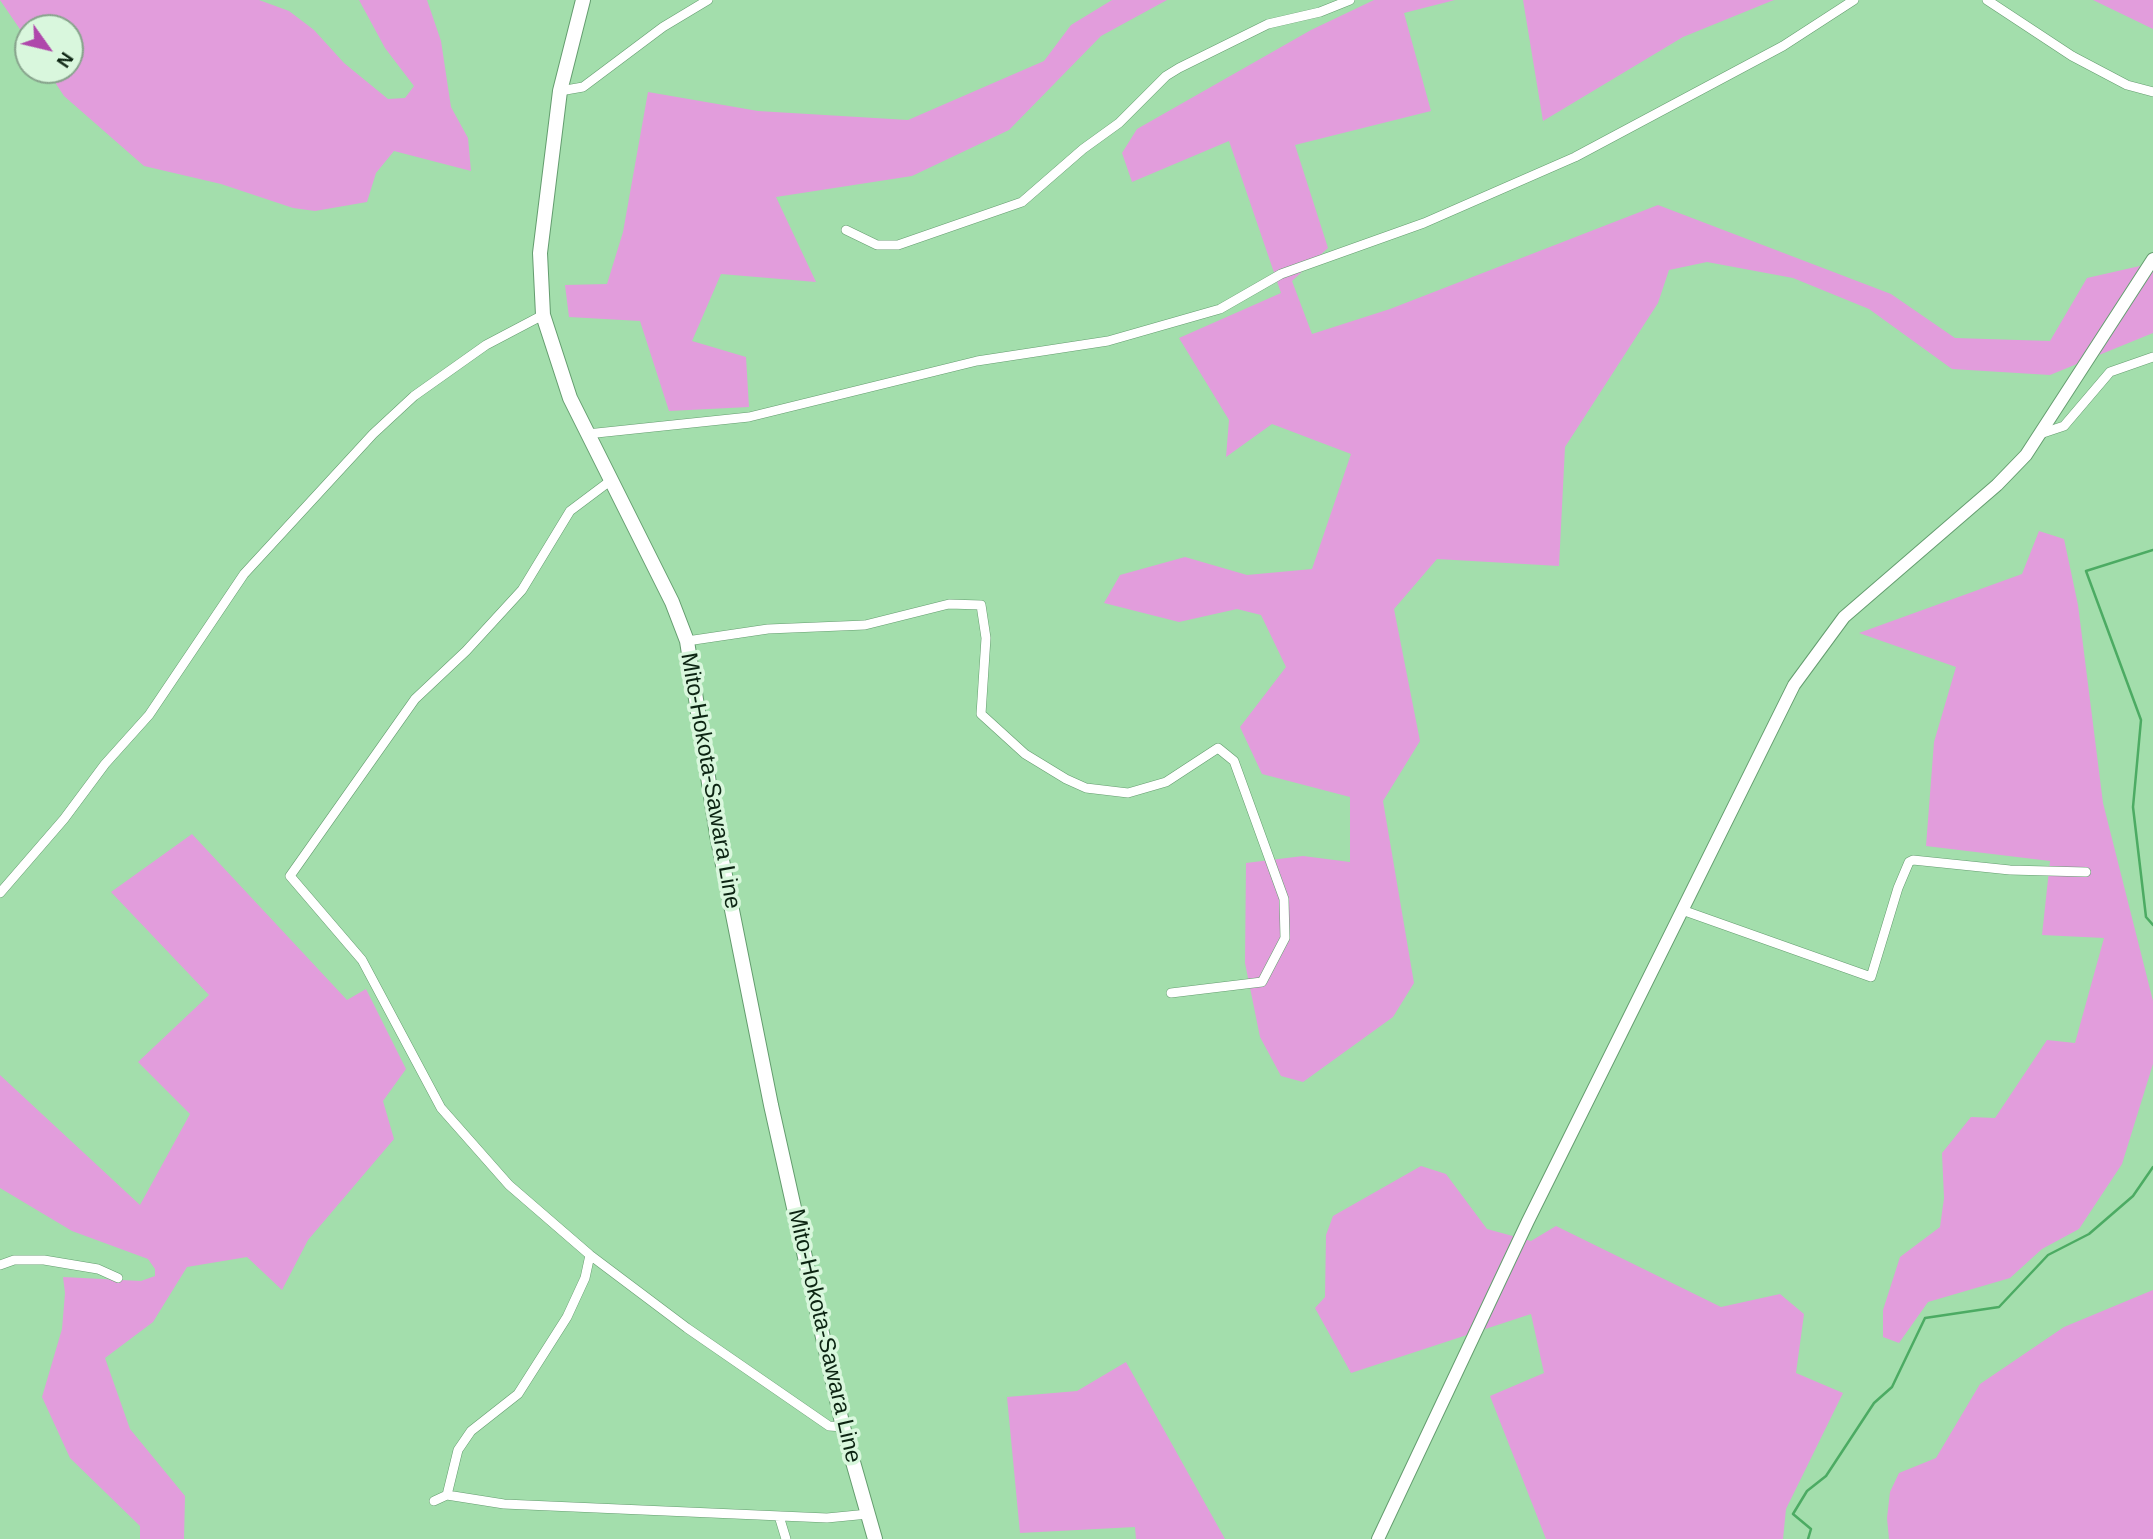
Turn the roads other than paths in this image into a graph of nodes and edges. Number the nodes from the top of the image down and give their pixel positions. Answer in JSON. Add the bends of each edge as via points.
{"nodes":[{"id":1,"x":583,"y":0,"type":"edge"},
{"id":2,"x":708,"y":0,"type":"edge"},
{"id":3,"x":1350,"y":0,"type":"edge"},
{"id":4,"x":1854,"y":0,"type":"edge"},
{"id":5,"x":1986,"y":0,"type":"edge"},
{"id":6,"x":560,"y":91,"type":"junction"},
{"id":7,"x":2153,"y":92,"type":"edge"},
{"id":8,"x":846,"y":230,"type":"dead end"},
{"id":9,"x":2153,"y":259,"type":"edge"},
{"id":10,"x":543,"y":315,"type":"junction"},
{"id":11,"x":2153,"y":358,"type":"edge"},
{"id":12,"x":587,"y":434,"type":"junction"},
{"id":13,"x":2039,"y":434,"type":"junction"},
{"id":14,"x":610,"y":481,"type":"junction"},
{"id":15,"x":687,"y":641,"type":"junction"},
{"id":16,"x":2086,"y":872,"type":"dead end"},
{"id":17,"x":0,"y":893,"type":"edge"},
{"id":18,"x":1682,"y":910,"type":"junction"},
{"id":19,"x":1171,"y":993,"type":"dead end"},
{"id":20,"x":590,"y":1255,"type":"junction"},
{"id":21,"x":0,"y":1265,"type":"edge"},
{"id":22,"x":118,"y":1278,"type":"dead end"},
{"id":23,"x":843,"y":1427,"type":"junction"},
{"id":24,"x":447,"y":1495,"type":"junction"},
{"id":25,"x":434,"y":1501,"type":"dead end"},
{"id":26,"x":868,"y":1514,"type":"junction"},
{"id":27,"x":779,"y":1516,"type":"junction"},
{"id":28,"x":786,"y":1539,"type":"edge"},
{"id":29,"x":875,"y":1539,"type":"edge"},
{"id":30,"x":1378,"y":1539,"type":"edge"}],
"edges":[{"from":1,"to":6,"type":"main road","name":"Mito-Hokota-Sawara Line"},
{"from":2,"to":6,"type":"street","via":[[663,27],[583,87]]},
{"from":3,"to":8,"type":"street","via":[[1268,24],[1166,76],[1119,123],[1022,202],[898,244],[877,245]]},
{"from":4,"to":12,"type":"street","via":[[1783,46],[1575,157],[1424,223],[1281,274],[1220,309],[1108,341],[977,361],[749,417]]},
{"from":5,"to":7,"type":"street","via":[[2071,56],[2127,85]]},
{"from":6,"to":10,"type":"main road","name":"Mito-Hokota-Sawara Line","via":[[540,253]]},
{"from":9,"to":13,"type":"street"},
{"from":10,"to":12,"type":"main road","name":"Mito-Hokota-Sawara Line"},
{"from":10,"to":17,"type":"street","via":[[486,345],[414,396],[373,434],[244,574],[149,715]]},
{"from":11,"to":13,"type":"street","via":[[2110,373],[2064,426]]},
{"from":12,"to":14,"type":"main road","name":"Mito-Hokota-Sawara Line"},
{"from":13,"to":18,"type":"street","via":[[2011,472],[1855,607],[1811,659]]},
{"from":14,"to":15,"type":"main road","name":"Mito-Hokota-Sawara Line"},
{"from":14,"to":20,"type":"street","via":[[570,511],[522,590],[415,699],[289,876],[362,960],[441,1108],[509,1185]]},
{"from":15,"to":19,"type":"street","via":[[768,629],[865,625],[949,604],[981,605],[986,638],[981,714],[1025,754],[1066,779],[1086,788],[1128,793],[1166,782],[1218,748],[1234,761],[1284,900],[1285,938],[1262,982]]},
{"from":15,"to":23,"type":"main road","name":"Mito-Hokota-Sawara Line","via":[[717,835],[757,1038]]},
{"from":16,"to":18,"type":"street","via":[[1913,860],[1898,888],[1871,977]]},
{"from":18,"to":30,"type":"street","via":[[1522,1233]]},
{"from":20,"to":23,"type":"street","via":[[829,1426]]},
{"from":20,"to":24,"type":"street","via":[[568,1317],[518,1394],[471,1431],[458,1450]]},
{"from":21,"to":22,"type":"street","via":[[44,1260],[98,1269]]},
{"from":23,"to":26,"type":"main road","name":"Mito-Hokota-Sawara Line"},
{"from":24,"to":25,"type":"street"},
{"from":24,"to":27,"type":"street","via":[[504,1504]]},
{"from":26,"to":27,"type":"street"},
{"from":26,"to":29,"type":"main road","name":"Mito-Hokota-Sawara Line"},
{"from":27,"to":28,"type":"street"}]}
